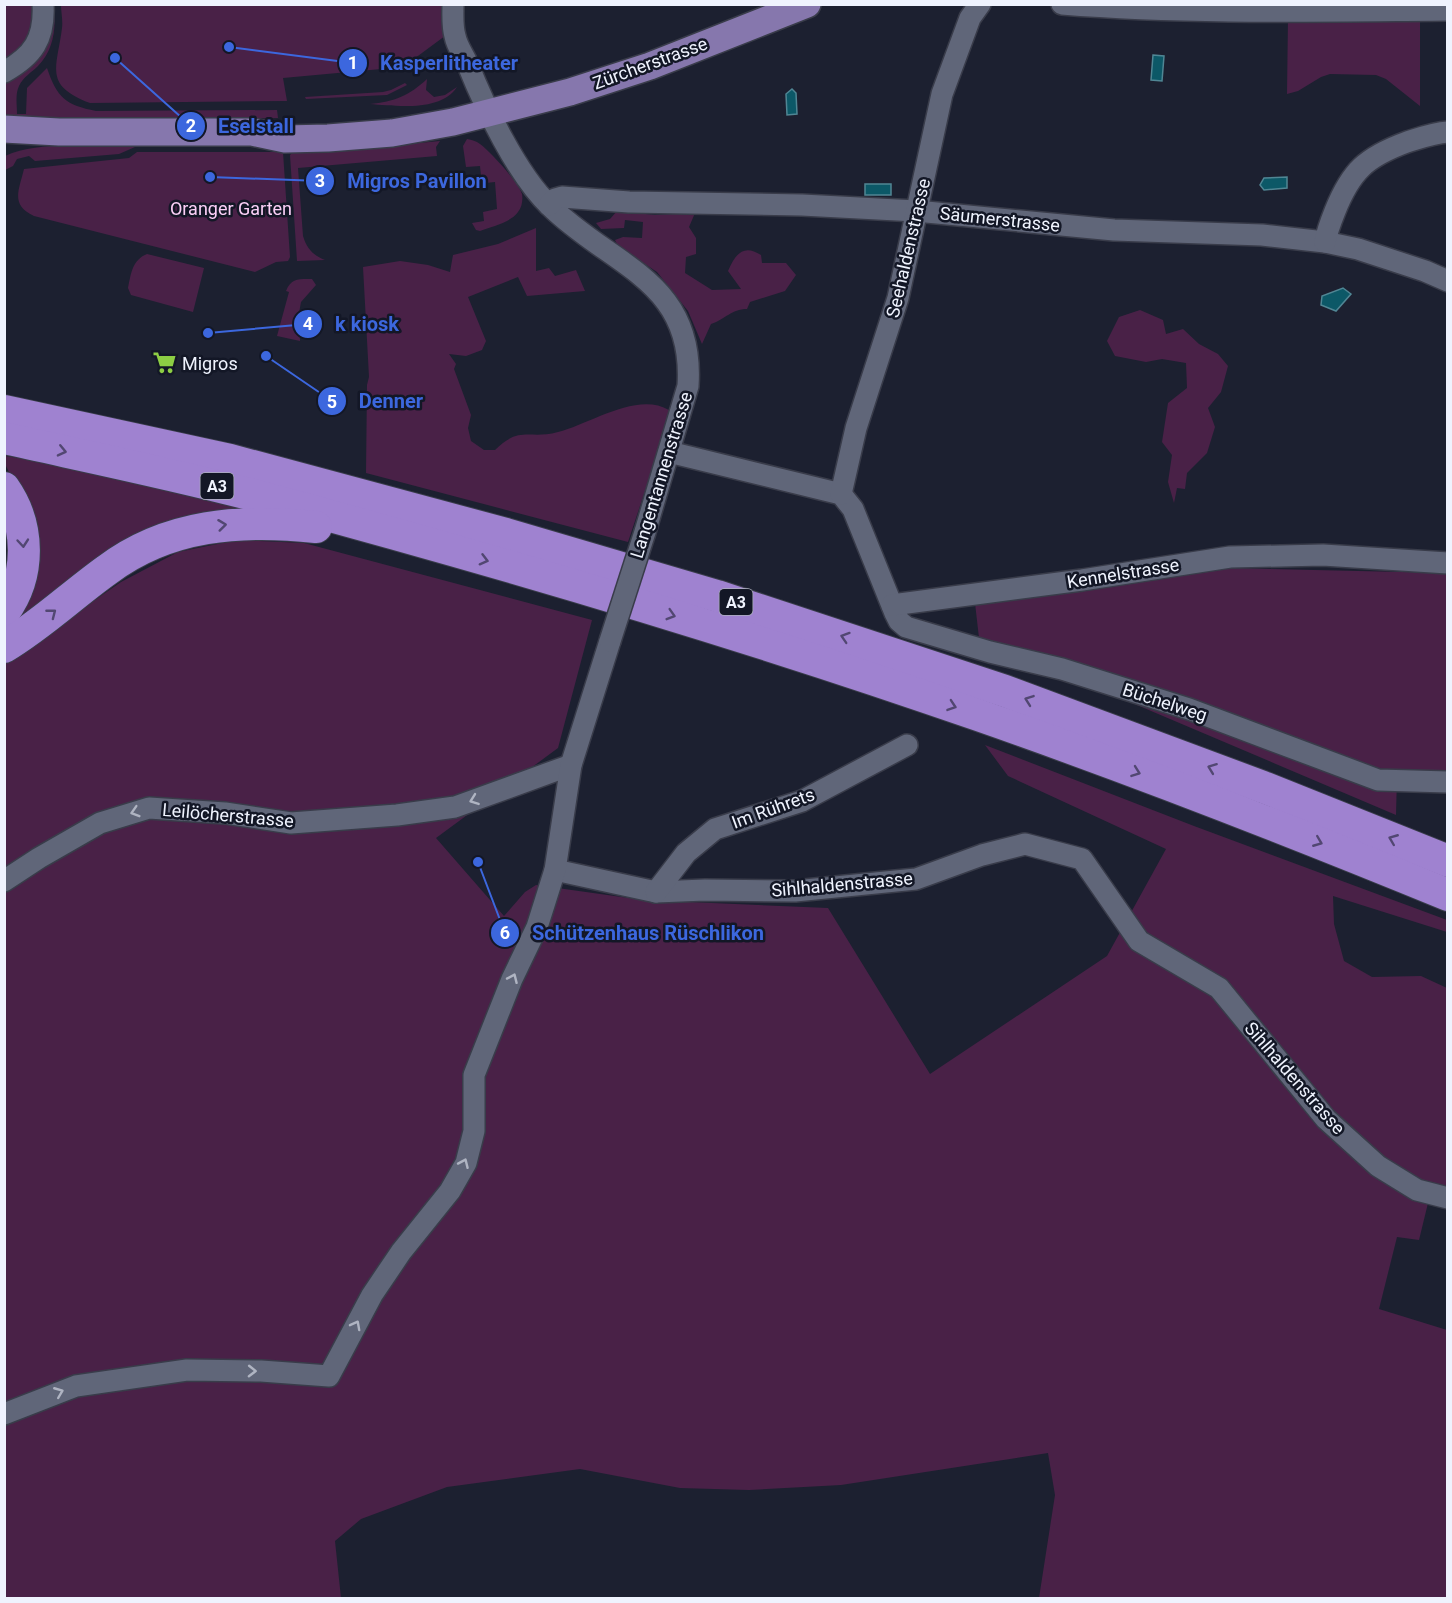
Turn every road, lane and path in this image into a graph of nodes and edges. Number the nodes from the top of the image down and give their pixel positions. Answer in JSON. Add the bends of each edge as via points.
{"nodes":[{"id":1,"x":43,"y":4,"type":"edge"},
{"id":2,"x":453,"y":4,"type":"edge"},
{"id":3,"x":807,"y":4,"type":"edge"},
{"id":4,"x":980,"y":4,"type":"edge"},
{"id":5,"x":1062,"y":4,"type":"edge"},
{"id":6,"x":1448,"y":10,"type":"edge"},
{"id":7,"x":4,"y":72,"type":"edge"},
{"id":8,"x":490,"y":112,"type":"junction"},
{"id":9,"x":4,"y":129,"type":"edge"},
{"id":10,"x":59,"y":132,"type":"junction"},
{"id":11,"x":1448,"y":132,"type":"edge"},
{"id":12,"x":4,"y":148,"type":"edge"},
{"id":13,"x":549,"y":205,"type":"junction"},
{"id":14,"x":916,"y":211,"type":"junction"},
{"id":15,"x":1325,"y":242,"type":"junction"},
{"id":16,"x":1448,"y":281,"type":"edge"},
{"id":17,"x":4,"y":411,"type":"edge"},
{"id":18,"x":4,"y":438,"type":"edge"},
{"id":19,"x":669,"y":452,"type":"junction"},
{"id":20,"x":4,"y":488,"type":"edge"},
{"id":21,"x":841,"y":494,"type":"junction"},
{"id":22,"x":427,"y":544,"type":"junction"},
{"id":23,"x":1448,"y":562,"type":"edge"},
{"id":24,"x":892,"y":605,"type":"junction"},
{"id":25,"x":4,"y":612,"type":"edge"},
{"id":26,"x":4,"y":647,"type":"edge"},
{"id":27,"x":907,"y":746,"type":"dead end"},
{"id":28,"x":571,"y":765,"type":"junction"},
{"id":29,"x":1448,"y":782,"type":"edge"},
{"id":30,"x":1448,"y":861,"type":"edge"},
{"id":31,"x":555,"y":870,"type":"junction"},
{"id":32,"x":4,"y":881,"type":"edge"},
{"id":33,"x":656,"y":892,"type":"junction"},
{"id":34,"x":1448,"y":895,"type":"edge"},
{"id":35,"x":1448,"y":1198,"type":"edge"},
{"id":36,"x":4,"y":1414,"type":"edge"}],
"edges":[{"from":1,"to":7,"type":"street","via":[[36,45],[21,63]]},
{"from":2,"to":8,"type":"street","name":"Langentannenstrasse","via":[[455,36]]},
{"from":3,"to":8,"type":"main road","name":"Zürcherstrasse","via":[[650,66]]},
{"from":4,"to":14,"type":"street","name":"Seehaldenstrasse","via":[[970,18],[942,94]]},
{"from":5,"to":6,"type":"street","via":[[1222,12]]},
{"from":8,"to":10,"type":"main road","name":"Zürcherstrasse","via":[[392,133],[285,140],[252,132]]},
{"from":8,"to":13,"type":"street","name":"Langentannenstrasse","via":[[526,176]]},
{"from":9,"to":10,"type":"main road","name":"Zürcherstrasse"},
{"from":10,"to":12,"type":"main road","name":"Zürcherstrasse"},
{"from":11,"to":15,"type":"street","via":[[1424,136],[1377,155],[1353,174]]},
{"from":13,"to":14,"type":"street","name":"Säumerstrasse","via":[[562,197]]},
{"from":13,"to":19,"type":"street","name":"Langentannenstrasse","via":[[643,276],[667,300],[679,321],[690,362],[689,378]]},
{"from":14,"to":15,"type":"street","name":"Säumerstrasse","via":[[1114,230],[1262,235]]},
{"from":14,"to":21,"type":"street","name":"Seehaldenstrasse","via":[[895,310],[856,428]]},
{"from":15,"to":16,"type":"street","name":"Säumerstrasse","via":[[1394,260]]},
{"from":30,"to":17,"type":"highway","number":"A3","one_way":true,"via":[[1027,699],[717,596],[230,460]]},
{"from":18,"to":22,"type":"highway","number":"A3","one_way":true,"via":[[261,497]]},
{"from":19,"to":21,"type":"street"},
{"from":19,"to":28,"type":"street","name":"Langentannenstrasse","bridge":true},
{"from":20,"to":25,"type":"highway","one_way":true,"via":[[19,516],[24,551],[19,584]]},
{"from":21,"to":24,"type":"street","via":[[853,509]]},
{"from":26,"to":22,"type":"highway","one_way":true,"via":[[125,557],[190,530],[237,523],[288,524]]},
{"from":22,"to":34,"type":"highway","number":"A3","one_way":true,"via":[[705,625],[897,687],[1148,776]]},
{"from":23,"to":24,"type":"street","name":"Kennelstrasse","via":[[1323,555],[1230,557]]},
{"from":24,"to":29,"type":"street","name":"Büchelweg","via":[[906,627],[1062,669],[1189,709],[1378,780]]},
{"from":27,"to":33,"type":"street","name":"Im Rührets","via":[[802,801],[715,829],[686,853]]},
{"from":28,"to":31,"type":"street","name":"Langentannenstrasse"},
{"from":28,"to":32,"type":"street","name":"Leilöcherstrasse","one_way":true,"via":[[454,807],[397,815],[291,823],[225,813],[149,808],[100,823]]},
{"from":31,"to":33,"type":"street","name":"Sihlhaldenstrasse"},
{"from":36,"to":31,"type":"street","name":"Langentannenstrasse","one_way":true,"via":[[76,1386],[187,1370],[329,1376],[372,1295],[401,1251],[450,1191],[466,1162],[474,1131],[474,1075],[537,927]]},
{"from":33,"to":35,"type":"street","name":"Sihlhaldenstrasse","via":[[795,891],[915,879],[1025,844],[1082,859],[1140,941],[1219,988],[1326,1119],[1378,1166],[1417,1190]]}]}
